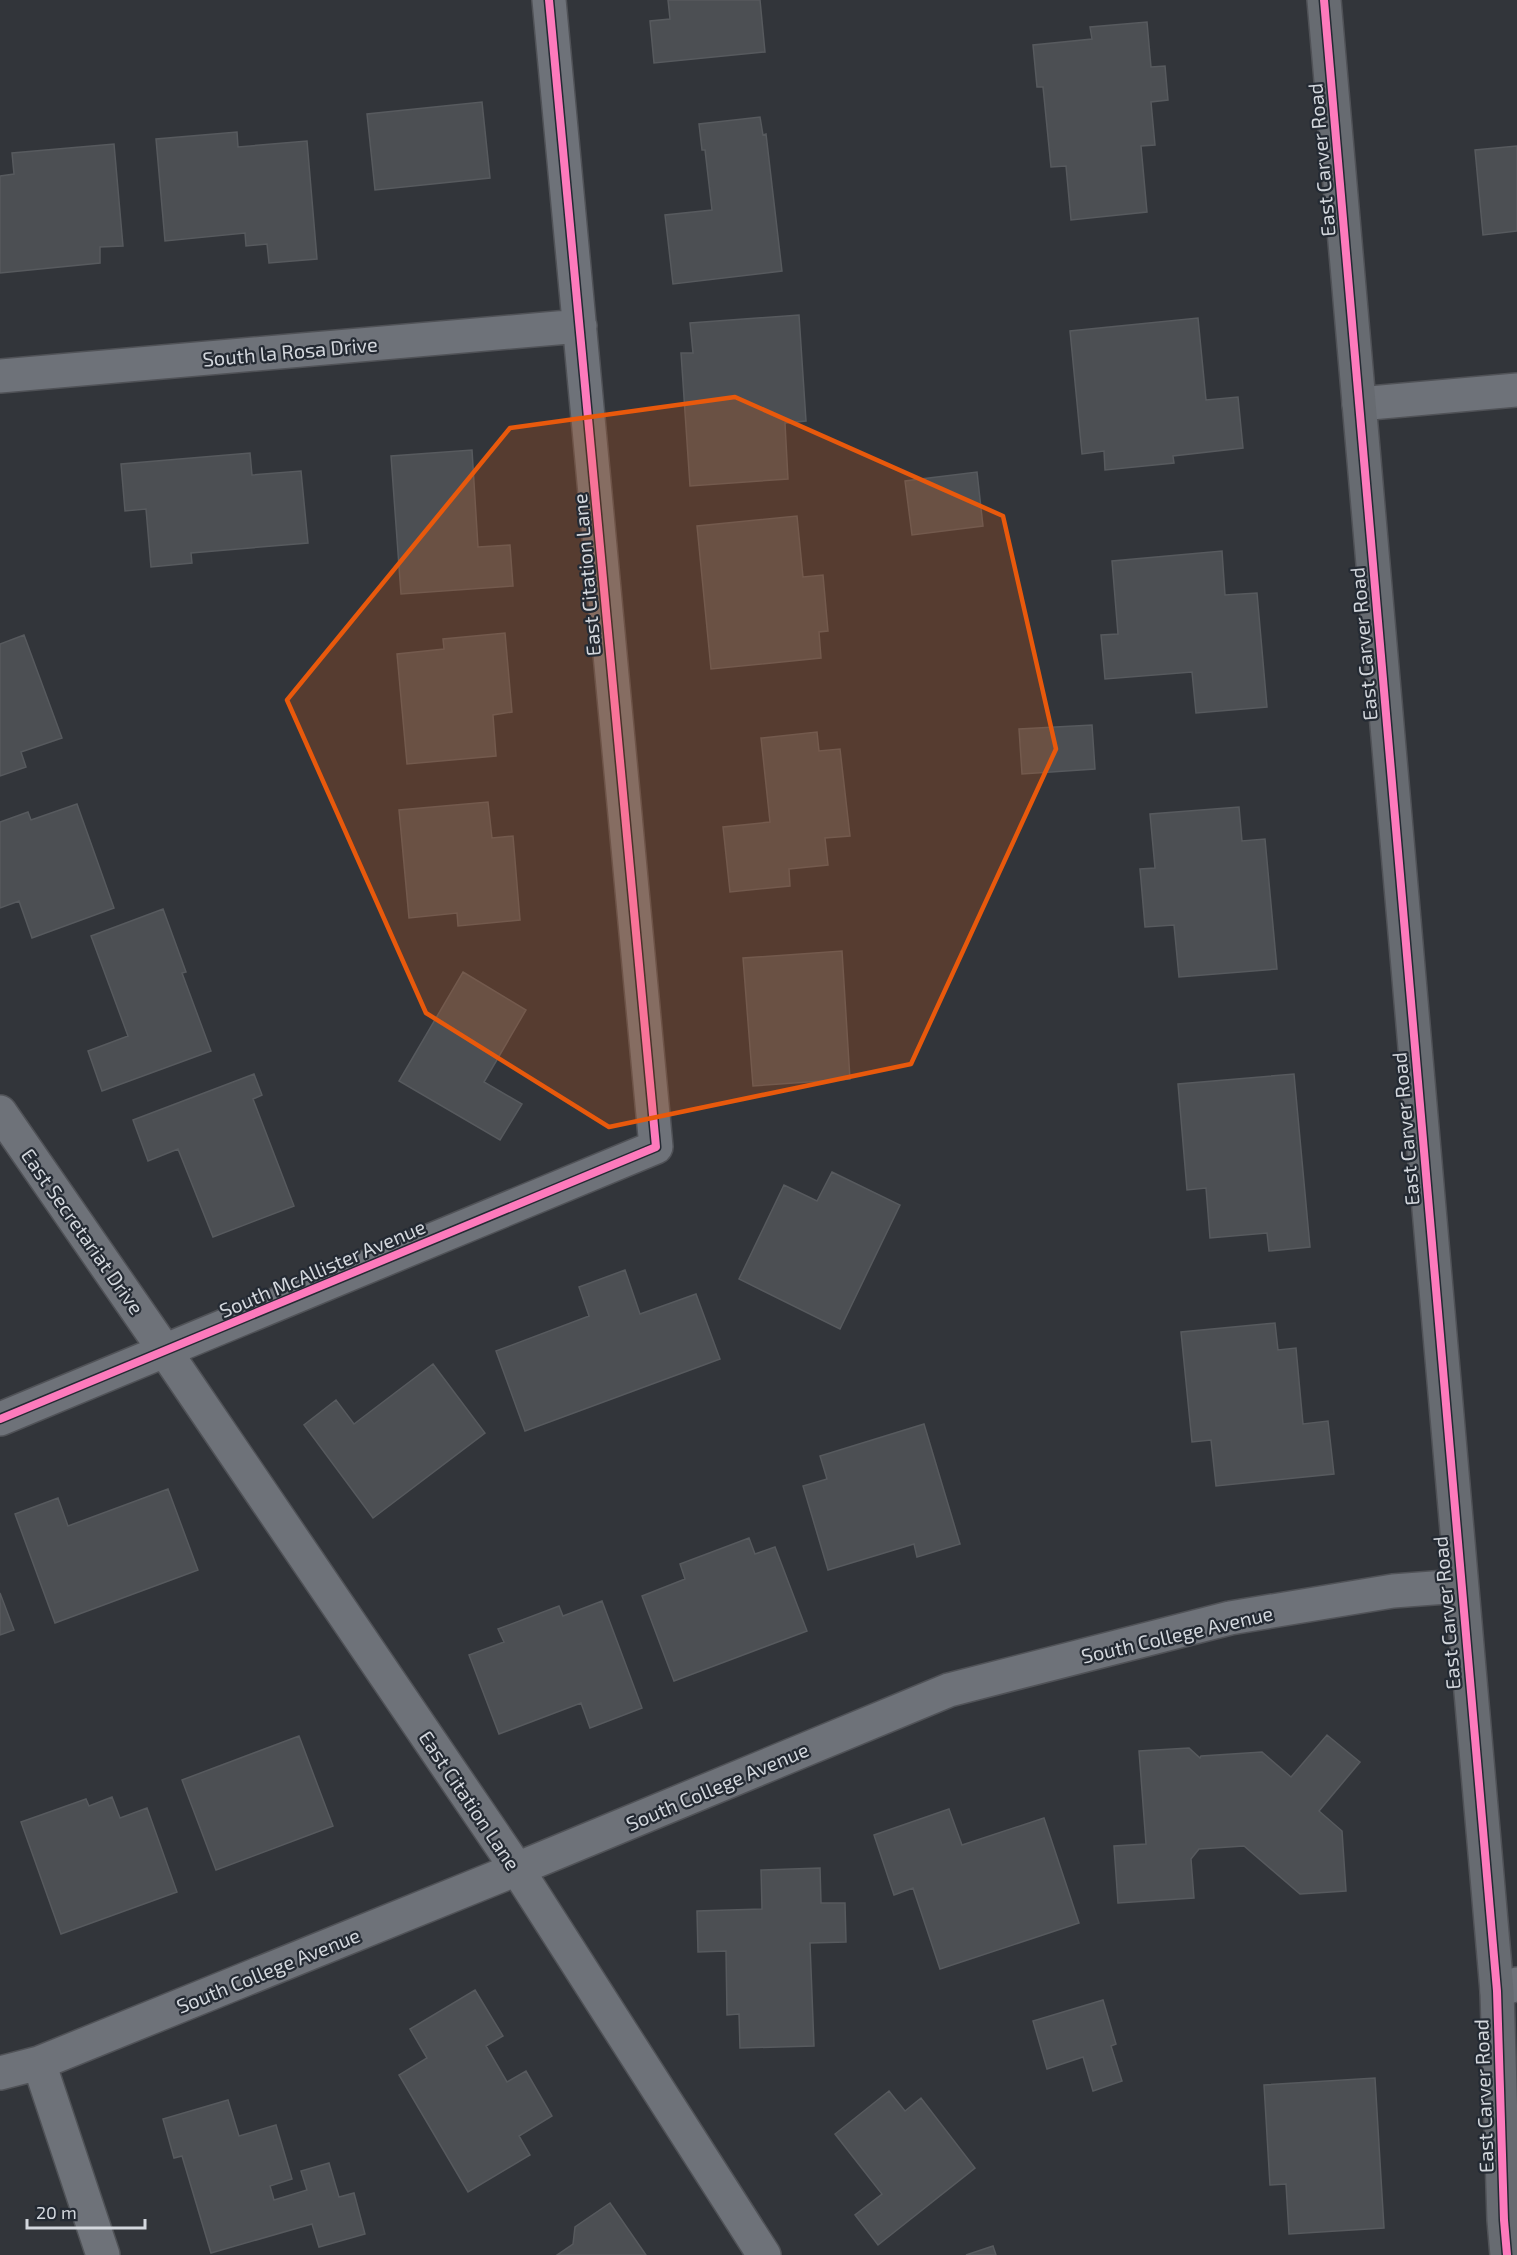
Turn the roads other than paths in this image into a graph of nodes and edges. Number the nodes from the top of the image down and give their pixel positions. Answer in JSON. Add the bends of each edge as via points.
{"nodes":[{"id":1,"x":549,"y":0,"type":"edge"},
{"id":2,"x":1324,"y":0,"type":"edge"},
{"id":3,"x":580,"y":326,"type":"junction"},
{"id":4,"x":0,"y":376,"type":"edge"},
{"id":5,"x":1517,"y":390,"type":"edge"},
{"id":6,"x":1359,"y":404,"type":"junction"},
{"id":7,"x":0,"y":1112,"type":"edge"},
{"id":8,"x":656,"y":1147,"type":"joint"},
{"id":9,"x":165,"y":1351,"type":"junction"},
{"id":10,"x":0,"y":1419,"type":"edge"},
{"id":11,"x":1460,"y":1586,"type":"junction"},
{"id":12,"x":517,"y":1869,"type":"junction"},
{"id":13,"x":1510,"y":1990,"type":"edge"},
{"id":14,"x":39,"y":2063,"type":"junction"},
{"id":15,"x":0,"y":2073,"type":"edge"},
{"id":16,"x":103,"y":2255,"type":"edge"},
{"id":17,"x":764,"y":2255,"type":"edge"},
{"id":18,"x":1507,"y":2255,"type":"edge"}],
"edges":[{"from":1,"to":3,"type":"street","name":"East Citation Lane"},
{"from":2,"to":6,"type":"street","name":"East Carver Road"},
{"from":3,"to":4,"type":"street","name":"South la Rosa Drive"},
{"from":3,"to":8,"type":"street","name":"East Citation Lane"},
{"from":5,"to":6,"type":"street"},
{"from":6,"to":11,"type":"street","name":"East Carver Road"},
{"from":7,"to":9,"type":"street","name":"East Secretariat Drive"},
{"from":8,"to":9,"type":"street","name":"South McAllister Avenue"},
{"from":9,"to":10,"type":"street","name":"South McAllister Avenue"},
{"from":9,"to":12,"type":"street","name":"East Citation Lane"},
{"from":11,"to":12,"type":"street","name":"South College Avenue","via":[[1393,1591],[1230,1618],[949,1690]]},
{"from":11,"to":13,"type":"street","name":"East Carver Road"},
{"from":12,"to":14,"type":"street","name":"South College Avenue"},
{"from":12,"to":17,"type":"street","name":"East Citation Lane"},
{"from":13,"to":18,"type":"street","name":"East Carver Road","via":[[1503,2208]]},
{"from":14,"to":15,"type":"street","name":"South College Avenue"},
{"from":14,"to":16,"type":"street"}]}
